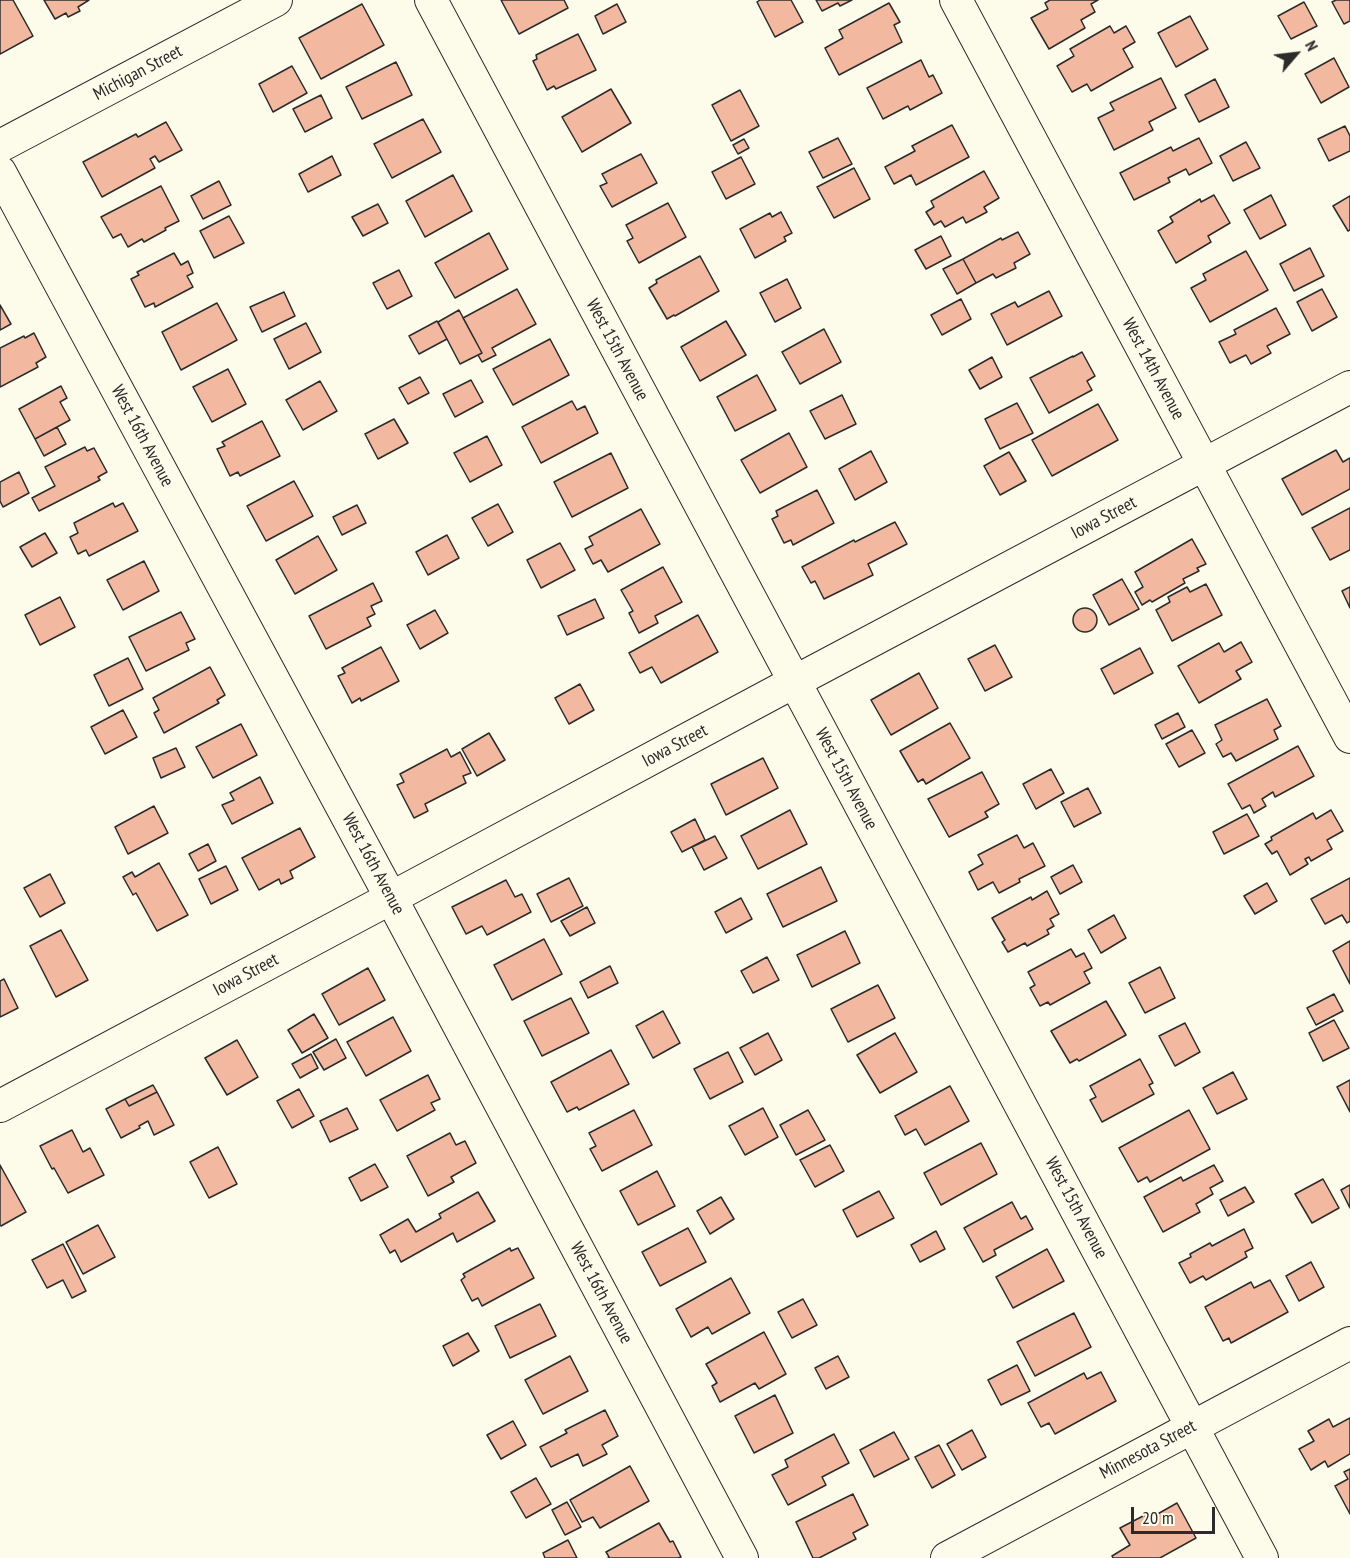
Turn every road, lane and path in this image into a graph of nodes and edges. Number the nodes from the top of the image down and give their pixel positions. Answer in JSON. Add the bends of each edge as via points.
{"nodes":[{"id":1,"x":276,"y":0,"type":"edge"},
{"id":2,"x":431,"y":0,"type":"edge"},
{"id":3,"x":956,"y":0,"type":"edge"},
{"id":4,"x":0,"y":146,"type":"edge"},
{"id":5,"x":0,"y":172,"type":"edge"},
{"id":6,"x":1350,"y":387,"type":"edge"},
{"id":7,"x":1205,"y":465,"type":"junction"},
{"id":8,"x":794,"y":682,"type":"junction"},
{"id":9,"x":1350,"y":738,"type":"edge"},
{"id":10,"x":391,"y":898,"type":"junction"},
{"id":11,"x":0,"y":1106,"type":"edge"},
{"id":12,"x":1350,"y":1343,"type":"edge"},
{"id":13,"x":1193,"y":1426,"type":"junction"},
{"id":14,"x":742,"y":1558,"type":"edge"},
{"id":15,"x":947,"y":1558,"type":"edge"},
{"id":16,"x":1262,"y":1558,"type":"edge"}],
"edges":[{"from":1,"to":4,"type":"street","name":"Michigan Street"},
{"from":2,"to":8,"type":"street","name":"West 15th Avenue"},
{"from":3,"to":7,"type":"street","name":"West 14th Avenue"},
{"from":5,"to":10,"type":"street","name":"West 16th Avenue"},
{"from":6,"to":7,"type":"street","name":"Iowa Street"},
{"from":7,"to":8,"type":"street","name":"Iowa Street"},
{"from":7,"to":9,"type":"street","name":"West 14th Avenue"},
{"from":8,"to":10,"type":"street","name":"Iowa Street"},
{"from":8,"to":13,"type":"street","name":"West 15th Avenue"},
{"from":10,"to":11,"type":"street","name":"Iowa Street"},
{"from":10,"to":14,"type":"street","name":"West 16th Avenue"},
{"from":12,"to":13,"type":"street","name":"Minnesota Street"},
{"from":13,"to":15,"type":"street","name":"Minnesota Street"},
{"from":13,"to":16,"type":"street","name":"West 15th Avenue"}]}
